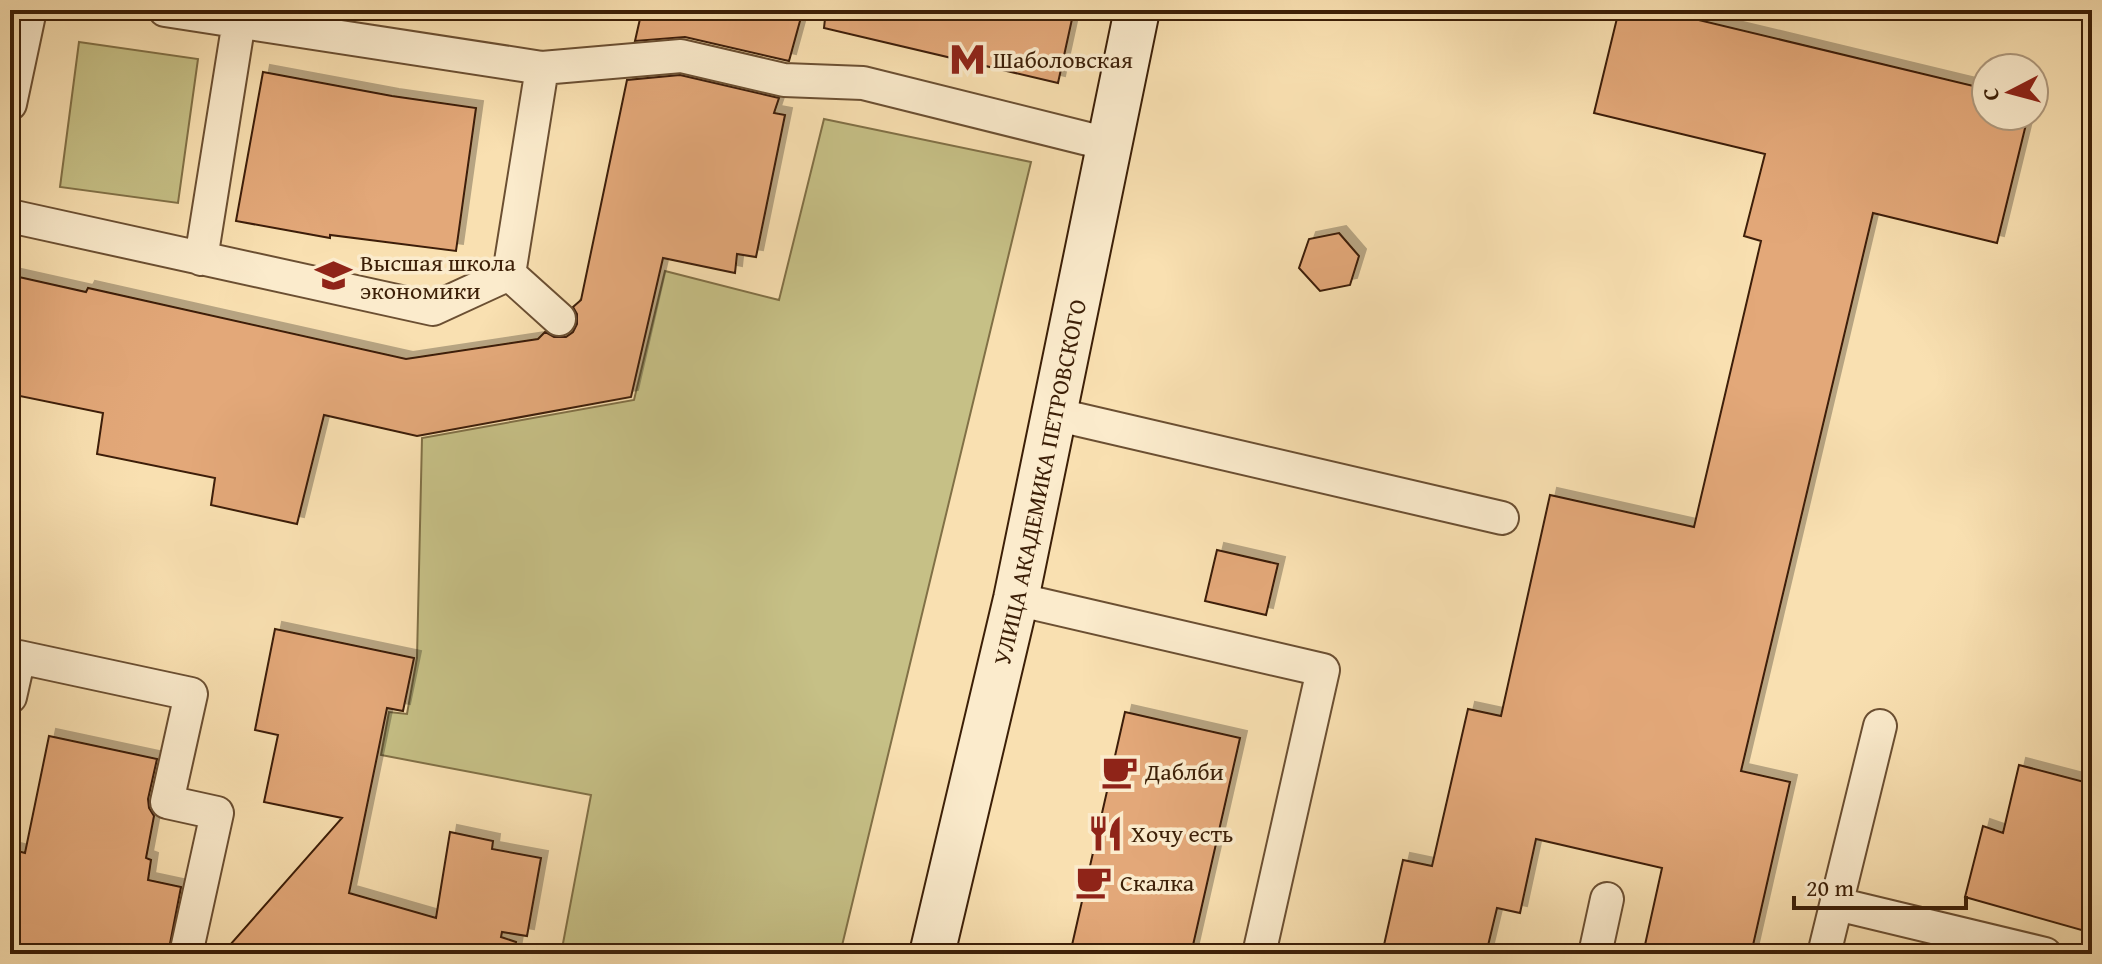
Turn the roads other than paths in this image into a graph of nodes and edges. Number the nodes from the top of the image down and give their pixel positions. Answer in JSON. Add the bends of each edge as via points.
{"nodes":[{"id":1,"x":30,"y":10,"type":"edge"},
{"id":2,"x":165,"y":10,"type":"edge"},
{"id":3,"x":1137,"y":10,"type":"edge"},
{"id":4,"x":239,"y":21,"type":"junction"},
{"id":5,"x":542,"y":68,"type":"junction"},
{"id":6,"x":10,"y":104,"type":"edge"},
{"id":7,"x":1108,"y":144,"type":"junction"},
{"id":8,"x":10,"y":216,"type":"edge"},
{"id":9,"x":201,"y":259,"type":"junction"},
{"id":10,"x":509,"y":274,"type":"junction"},
{"id":11,"x":559,"y":319,"type":"dead end"},
{"id":12,"x":1054,"y":414,"type":"junction"},
{"id":13,"x":1502,"y":518,"type":"dead end"},
{"id":14,"x":1016,"y":599,"type":"junction"},
{"id":15,"x":10,"y":697,"type":"edge"},
{"id":16,"x":1880,"y":726,"type":"dead end"},
{"id":17,"x":1607,"y":899,"type":"dead end"},
{"id":18,"x":1837,"y":904,"type":"junction"},
{"id":19,"x":186,"y":954,"type":"edge"},
{"id":20,"x":932,"y":954,"type":"edge"},
{"id":21,"x":1259,"y":954,"type":"edge"},
{"id":22,"x":1595,"y":954,"type":"edge"},
{"id":23,"x":1824,"y":954,"type":"edge"},
{"id":24,"x":2045,"y":954,"type":"edge"}],
"edges":[{"from":1,"to":6,"type":"lane"},
{"from":2,"to":4,"type":"lane"},
{"from":3,"to":7,"type":"street","name":"УЛИЦА АКАДЕМИКА ПЕТРОВСКОГО"},
{"from":4,"to":5,"type":"lane"},
{"from":4,"to":9,"type":"lane"},
{"from":5,"to":7,"type":"lane","via":[[681,56],[784,80],[863,83]]},
{"from":5,"to":10,"type":"lane"},
{"from":7,"to":12,"type":"street","name":"УЛИЦА АКАДЕМИКА ПЕТРОВСКОГО"},
{"from":8,"to":9,"type":"lane"},
{"from":9,"to":10,"type":"lane","via":[[433,309]]},
{"from":10,"to":11,"type":"lane"},
{"from":12,"to":13,"type":"lane"},
{"from":12,"to":14,"type":"street","name":"УЛИЦА АКАДЕМИКА ПЕТРОВСКОГО"},
{"from":14,"to":20,"type":"street","name":"УЛИЦА АКАДЕМИКА ПЕТРОВСКОГО"},
{"from":14,"to":21,"type":"lane","via":[[1323,670]]},
{"from":15,"to":19,"type":"lane","via":[[19,657],[191,694],[167,802],[217,813]]},
{"from":16,"to":18,"type":"lane"},
{"from":17,"to":22,"type":"lane"},
{"from":18,"to":23,"type":"lane"},
{"from":18,"to":24,"type":"lane"}]}
